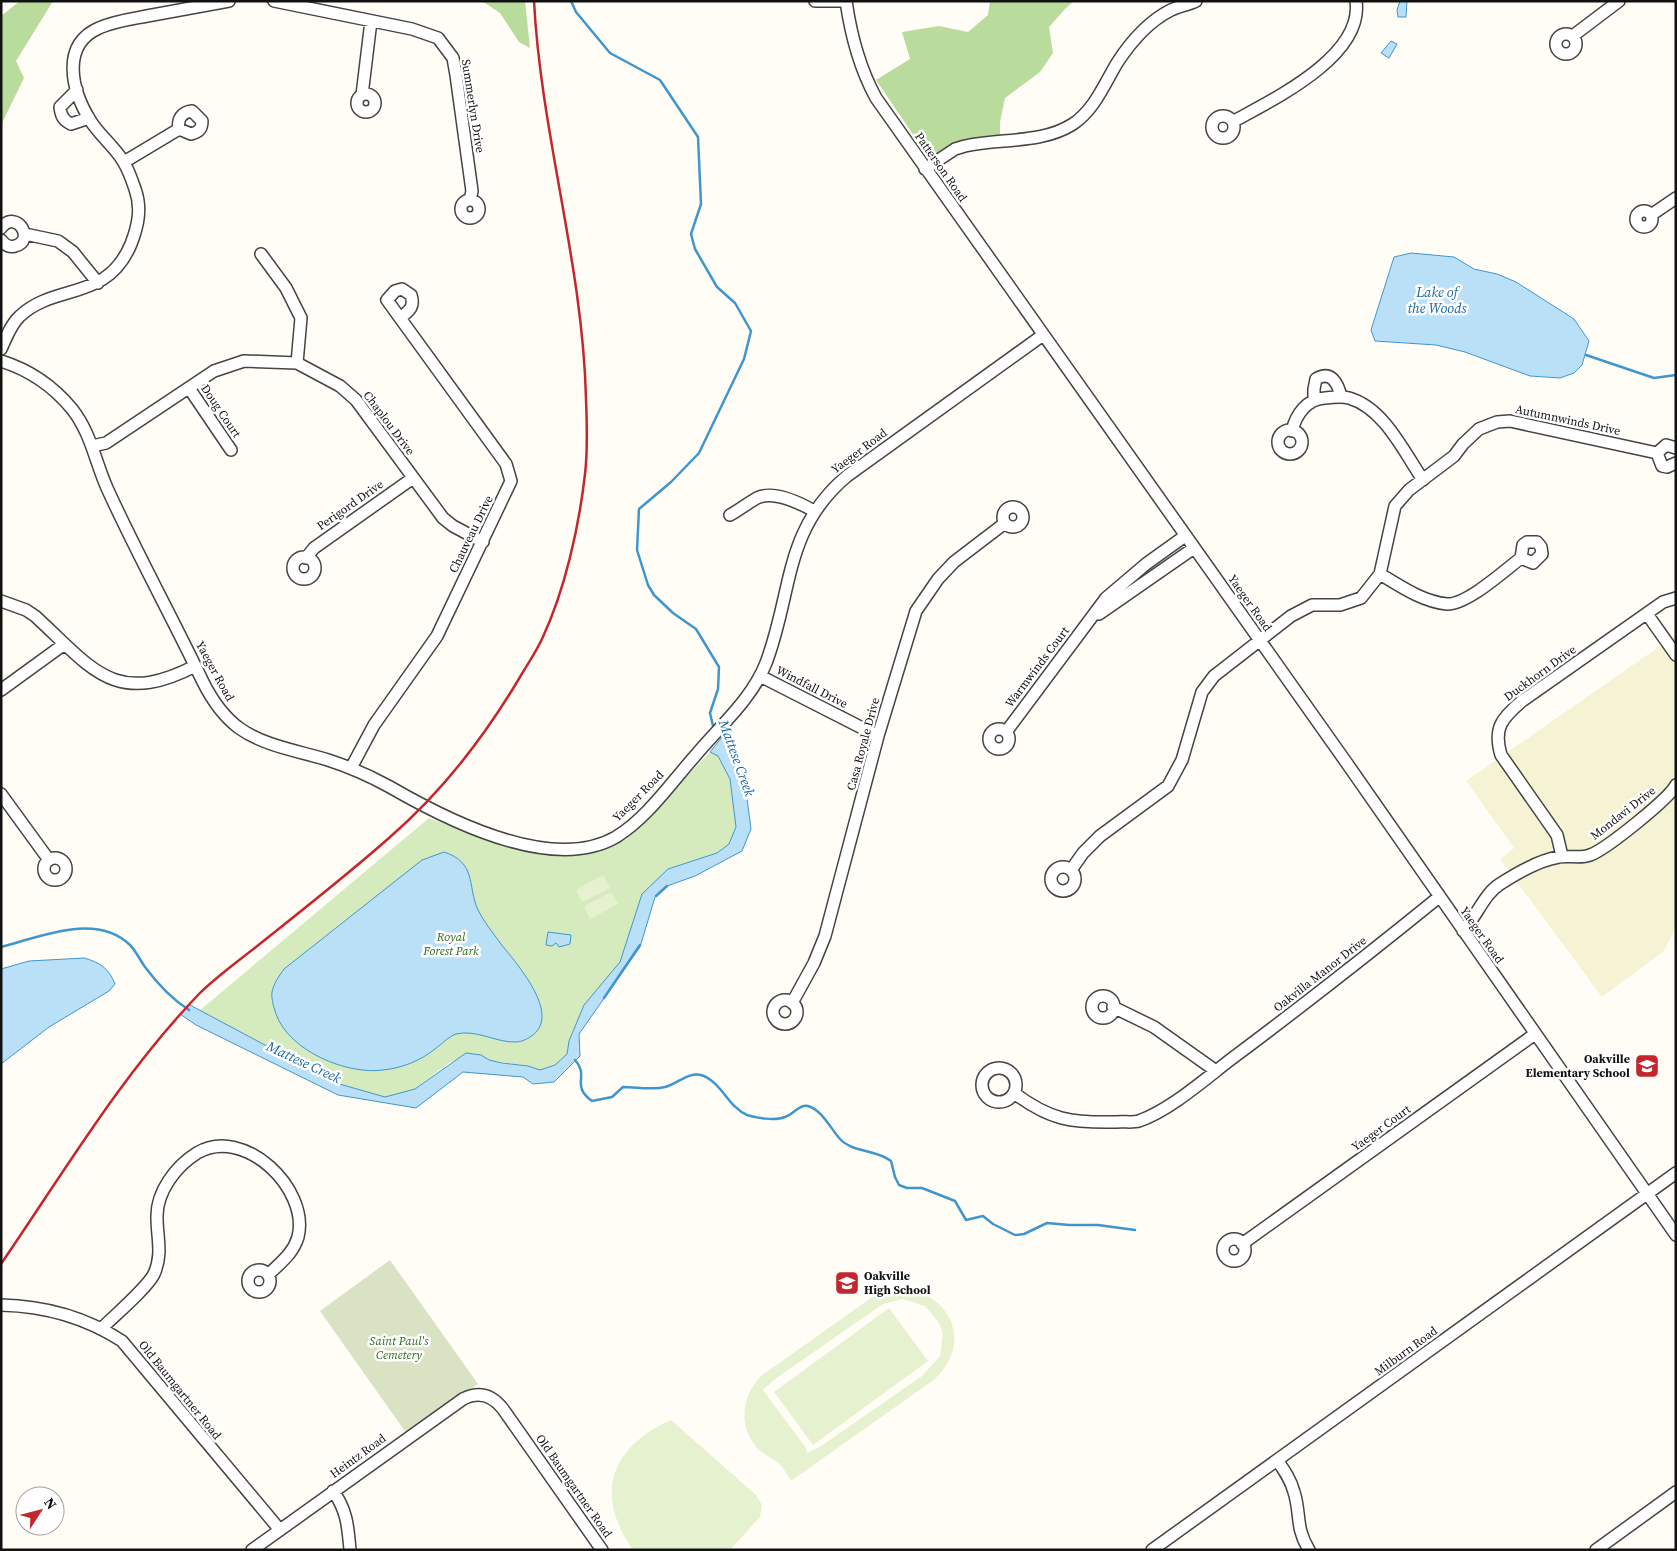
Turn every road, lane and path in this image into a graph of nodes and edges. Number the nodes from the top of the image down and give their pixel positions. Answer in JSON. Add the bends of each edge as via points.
{"nodes":[{"id":1,"x":229,"y":1,"type":"edge"},
{"id":2,"x":274,"y":1,"type":"edge"},
{"id":3,"x":815,"y":1,"type":"edge"},
{"id":4,"x":846,"y":1,"type":"edge"},
{"id":5,"x":1196,"y":1,"type":"edge"},
{"id":6,"x":1356,"y":1,"type":"edge"},
{"id":7,"x":1619,"y":1,"type":"edge"},
{"id":8,"x":371,"y":21,"type":"junction"},
{"id":9,"x":1574,"y":35,"type":"dead end"},
{"id":10,"x":77,"y":90,"type":"junction"},
{"id":11,"x":362,"y":95,"type":"dead end"},
{"id":12,"x":89,"y":118,"type":"junction"},
{"id":13,"x":1234,"y":121,"type":"dead end"},
{"id":14,"x":179,"y":129,"type":"dead end"},
{"id":15,"x":124,"y":162,"type":"junction"},
{"id":16,"x":926,"y":168,"type":"junction"},
{"id":17,"x":1676,"y":198,"type":"edge"},
{"id":18,"x":470,"y":200,"type":"dead end"},
{"id":19,"x":1651,"y":215,"type":"dead end"},
{"id":20,"x":1,"y":228,"type":"edge"},
{"id":21,"x":24,"y":234,"type":"junction"},
{"id":22,"x":1,"y":240,"type":"edge"},
{"id":23,"x":261,"y":254,"type":"dead end"},
{"id":24,"x":98,"y":283,"type":"junction"},
{"id":25,"x":400,"y":318,"type":"dead end"},
{"id":26,"x":1043,"y":335,"type":"junction"},
{"id":27,"x":1,"y":349,"type":"edge"},
{"id":28,"x":1,"y":361,"type":"edge"},
{"id":29,"x":297,"y":363,"type":"junction"},
{"id":30,"x":189,"y":388,"type":"junction"},
{"id":31,"x":1340,"y":397,"type":"junction"},
{"id":32,"x":1314,"y":400,"type":"junction"},
{"id":33,"x":1292,"y":431,"type":"dead end"},
{"id":34,"x":92,"y":446,"type":"junction"},
{"id":35,"x":1676,"y":448,"type":"edge"},
{"id":36,"x":231,"y":450,"type":"dead end"},
{"id":37,"x":1657,"y":453,"type":"junction"},
{"id":38,"x":1676,"y":463,"type":"edge"},
{"id":39,"x":413,"y":478,"type":"junction"},
{"id":40,"x":1423,"y":480,"type":"junction"},
{"id":41,"x":814,"y":511,"type":"junction"},
{"id":42,"x":730,"y":515,"type":"dead end"},
{"id":43,"x":1005,"y":523,"type":"dead end"},
{"id":44,"x":1186,"y":536,"type":"junction"},
{"id":45,"x":483,"y":542,"type":"junction"},
{"id":46,"x":1194,"y":548,"type":"junction"},
{"id":47,"x":306,"y":558,"type":"dead end"},
{"id":48,"x":1522,"y":558,"type":"dead end"},
{"id":49,"x":1380,"y":574,"type":"junction"},
{"id":50,"x":1676,"y":598,"type":"edge"},
{"id":51,"x":1,"y":601,"type":"edge"},
{"id":52,"x":1647,"y":614,"type":"junction"},
{"id":53,"x":1092,"y":620,"type":"junction"},
{"id":54,"x":1260,"y":640,"type":"junction"},
{"id":55,"x":63,"y":645,"type":"junction"},
{"id":56,"x":1676,"y":655,"type":"edge"},
{"id":57,"x":195,"y":666,"type":"junction"},
{"id":58,"x":760,"y":676,"type":"junction"},
{"id":59,"x":1,"y":690,"type":"edge"},
{"id":60,"x":1006,"y":732,"type":"dead end"},
{"id":61,"x":878,"y":736,"type":"junction"},
{"id":62,"x":351,"y":768,"type":"junction"},
{"id":63,"x":1676,"y":785,"type":"edge"},
{"id":64,"x":1,"y":794,"type":"edge"},
{"id":65,"x":1562,"y":856,"type":"junction"},
{"id":66,"x":49,"y":860,"type":"dead end"},
{"id":67,"x":1071,"y":870,"type":"dead end"},
{"id":68,"x":1439,"y":897,"type":"junction"},
{"id":69,"x":1463,"y":931,"type":"junction"},
{"id":70,"x":792,"y":1003,"type":"dead end"},
{"id":71,"x":1113,"y":1007,"type":"dead end"},
{"id":72,"x":1535,"y":1034,"type":"junction"},
{"id":73,"x":1216,"y":1071,"type":"junction"},
{"id":74,"x":1014,"y":1092,"type":"dead end"},
{"id":75,"x":1676,"y":1173,"type":"edge"},
{"id":76,"x":1647,"y":1192,"type":"junction"},
{"id":77,"x":1676,"y":1235,"type":"edge"},
{"id":78,"x":1242,"y":1244,"type":"dead end"},
{"id":79,"x":268,"y":1275,"type":"dead end"},
{"id":80,"x":1,"y":1305,"type":"edge"},
{"id":81,"x":101,"y":1329,"type":"junction"},
{"id":82,"x":485,"y":1395,"type":"joint"},
{"id":83,"x":1277,"y":1460,"type":"junction"},
{"id":84,"x":333,"y":1491,"type":"junction"},
{"id":85,"x":1676,"y":1492,"type":"edge"},
{"id":86,"x":280,"y":1530,"type":"junction"},
{"id":87,"x":252,"y":1550,"type":"edge"},
{"id":88,"x":350,"y":1550,"type":"edge"},
{"id":89,"x":602,"y":1550,"type":"edge"},
{"id":90,"x":1152,"y":1550,"type":"edge"},
{"id":91,"x":1309,"y":1550,"type":"edge"},
{"id":92,"x":1596,"y":1550,"type":"edge"}],
"edges":[{"from":1,"to":10,"type":"street","via":[[98,28],[84,38],[75,53],[72,70]]},
{"from":2,"to":8,"type":"street","name":"Summerlyn Drive"},
{"from":3,"to":4,"type":"street"},
{"from":4,"to":16,"type":"street","name":"Patterson Road","via":[[853,44],[865,76],[876,98]]},
{"from":5,"to":16,"type":"street","via":[[1170,10],[1150,24],[1130,45],[1086,113],[1073,124],[1041,136],[965,146]]},
{"from":6,"to":13,"type":"street","via":[[1356,22],[1338,49],[1306,79]]},
{"from":7,"to":9,"type":"street"},
{"from":8,"to":11,"type":"street"},
{"from":8,"to":18,"type":"street","name":"Summerlyn Drive","via":[[438,38],[453,58],[472,191]]},
{"from":10,"to":12,"type":"street"},
{"from":10,"to":12,"type":"street","via":[[60,107],[61,114],[64,121],[71,124]]},
{"from":12,"to":15,"type":"street"},
{"from":14,"to":15,"type":"street"},
{"from":15,"to":24,"type":"street","via":[[136,190],[139,222],[119,265]]},
{"from":16,"to":26,"type":"street","name":"Patterson Road"},
{"from":17,"to":19,"type":"street"},
{"from":20,"to":21,"type":"street","via":[[15,222],[22,227]]},
{"from":21,"to":22,"type":"street","via":[[22,242],[15,246],[7,246]]},
{"from":21,"to":24,"type":"street","via":[[58,241],[73,252]]},
{"from":23,"to":29,"type":"street","via":[[286,288],[301,318]]},
{"from":24,"to":27,"type":"street","via":[[24,313],[14,324]]},
{"from":25,"to":45,"type":"street","name":"Chauveau Drive","via":[[506,464],[511,480]]},
{"from":26,"to":41,"type":"street","name":"Yaeger Road","via":[[847,476],[833,487]]},
{"from":26,"to":44,"type":"street","name":"Yaeger Road"},
{"from":28,"to":34,"type":"street","name":"Yaeger Road","via":[[31,373],[50,387],[78,418]]},
{"from":29,"to":30,"type":"street","name":"Chaplou Drive","via":[[244,361],[214,371]]},
{"from":29,"to":39,"type":"street","name":"Chaplou Drive","via":[[340,386],[356,400]]},
{"from":30,"to":34,"type":"street","name":"Chaplou Drive","via":[[106,442]]},
{"from":30,"to":36,"type":"street","name":"Doug Court"},
{"from":31,"to":32,"type":"street"},
{"from":31,"to":32,"type":"street","via":[[1335,380],[1322,375],[1316,379]]},
{"from":31,"to":40,"type":"street","via":[[1364,405],[1382,420]]},
{"from":32,"to":33,"type":"street","via":[[1304,407]]},
{"from":34,"to":57,"type":"street","name":"Yaeger Road","via":[[107,488]]},
{"from":35,"to":37,"type":"street","name":"Autumnwinds Drive","via":[[1666,445]]},
{"from":37,"to":38,"type":"street","name":"Autumnwinds Drive","via":[[1662,466]]},
{"from":37,"to":40,"type":"street","name":"Autumnwinds Drive","via":[[1510,421],[1497,422],[1479,429],[1454,456]]},
{"from":39,"to":45,"type":"street","name":"Chaplou Drive","via":[[447,522]]},
{"from":39,"to":47,"type":"street","name":"Perigord Drive","via":[[314,548]]},
{"from":40,"to":49,"type":"street","name":"Autumnwinds Drive","via":[[1409,490],[1396,506]]},
{"from":41,"to":42,"type":"street","via":[[789,500],[766,496],[758,497]]},
{"from":41,"to":58,"type":"street","name":"Yaeger Road","via":[[794,556],[772,644]]},
{"from":43,"to":61,"type":"street","name":"Casa Royale Drive","via":[[954,562],[921,602]]},
{"from":44,"to":46,"type":"street","name":"Yaeger Road"},
{"from":44,"to":53,"type":"street","name":"Warmwinds Court","via":[[1126,580],[1106,598]]},
{"from":45,"to":62,"type":"street","name":"Chauveau Drive","via":[[437,636],[374,725]]},
{"from":46,"to":53,"type":"street","name":"Warmwinds Court"},
{"from":46,"to":54,"type":"street","name":"Yaeger Road"},
{"from":48,"to":49,"type":"street","via":[[1468,597],[1448,604],[1417,595]]},
{"from":49,"to":54,"type":"street","name":"Autumnwinds Drive","via":[[1361,598],[1340,605],[1312,605],[1291,616]]},
{"from":50,"to":52,"type":"street","name":"Duckhorn Drive","via":[[1663,602]]},
{"from":51,"to":55,"type":"street","via":[[35,616]]},
{"from":52,"to":56,"type":"street"},
{"from":52,"to":65,"type":"street","name":"Duckhorn Drive","via":[[1522,701],[1502,719],[1498,729],[1501,755],[1557,835]]},
{"from":53,"to":60,"type":"street","name":"Warmwinds Court"},
{"from":54,"to":67,"type":"street","name":"Autumnwinds Drive","via":[[1214,676],[1202,692],[1182,760],[1168,786],[1100,836]]},
{"from":54,"to":68,"type":"street","name":"Yaeger Road"},
{"from":55,"to":57,"type":"street","via":[[87,666],[118,682],[158,681]]},
{"from":55,"to":59,"type":"street"},
{"from":57,"to":62,"type":"street","name":"Yaeger Road","via":[[215,703],[238,728],[265,741]]},
{"from":58,"to":61,"type":"street","name":"Windfall Drive"},
{"from":58,"to":62,"type":"street","name":"Yaeger Road","via":[[725,722],[631,826],[603,843],[563,850],[525,844],[462,823]]},
{"from":61,"to":70,"type":"street","name":"Casa Royale Drive","via":[[824,936],[814,963]]},
{"from":63,"to":65,"type":"street","name":"Mondavi Drive","via":[[1664,800],[1603,847],[1590,855]]},
{"from":64,"to":66,"type":"street"},
{"from":65,"to":69,"type":"street","name":"Mondavi Drive","via":[[1540,862],[1490,890],[1475,918]]},
{"from":68,"to":69,"type":"street","name":"Yaeger Road"},
{"from":68,"to":73,"type":"street","name":"Oakvilla Manor Drive"},
{"from":69,"to":72,"type":"street","name":"Yaeger Road"},
{"from":71,"to":73,"type":"street","via":[[1154,1027]]},
{"from":72,"to":76,"type":"street","name":"Yaeger Road"},
{"from":72,"to":78,"type":"street","name":"Yaeger Court"},
{"from":73,"to":74,"type":"street","name":"Oakvilla Manor Drive","via":[[1158,1112],[1137,1122],[1095,1123],[1050,1116]]},
{"from":75,"to":76,"type":"street","name":"Milburn Road"},
{"from":76,"to":77,"type":"street","name":"Yaeger Road"},
{"from":76,"to":83,"type":"street","name":"Milburn Road"},
{"from":79,"to":81,"type":"street","via":[[290,1254],[298,1236],[300,1215],[294,1198],[284,1181],[255,1154],[239,1147],[222,1145],[210,1148],[188,1159],[169,1180],[158,1205],[160,1246],[153,1276]]},
{"from":80,"to":81,"type":"street","name":"Old Baumgartner Road","via":[[50,1309]]},
{"from":81,"to":86,"type":"street","name":"Old Baumgartner Road","via":[[131,1350]]},
{"from":82,"to":84,"type":"street","name":"Heintz Road","via":[[463,1400]]},
{"from":82,"to":89,"type":"street","name":"Old Baumgartner Road","via":[[503,1408]]},
{"from":83,"to":90,"type":"street","name":"Milburn Road"},
{"from":83,"to":91,"type":"street","via":[[1295,1493],[1299,1530]]},
{"from":84,"to":86,"type":"street","name":"Heintz Road"},
{"from":84,"to":88,"type":"street","via":[[343,1504],[348,1521]]},
{"from":85,"to":92,"type":"street"},
{"from":86,"to":87,"type":"street","name":"Heintz Road"}]}
